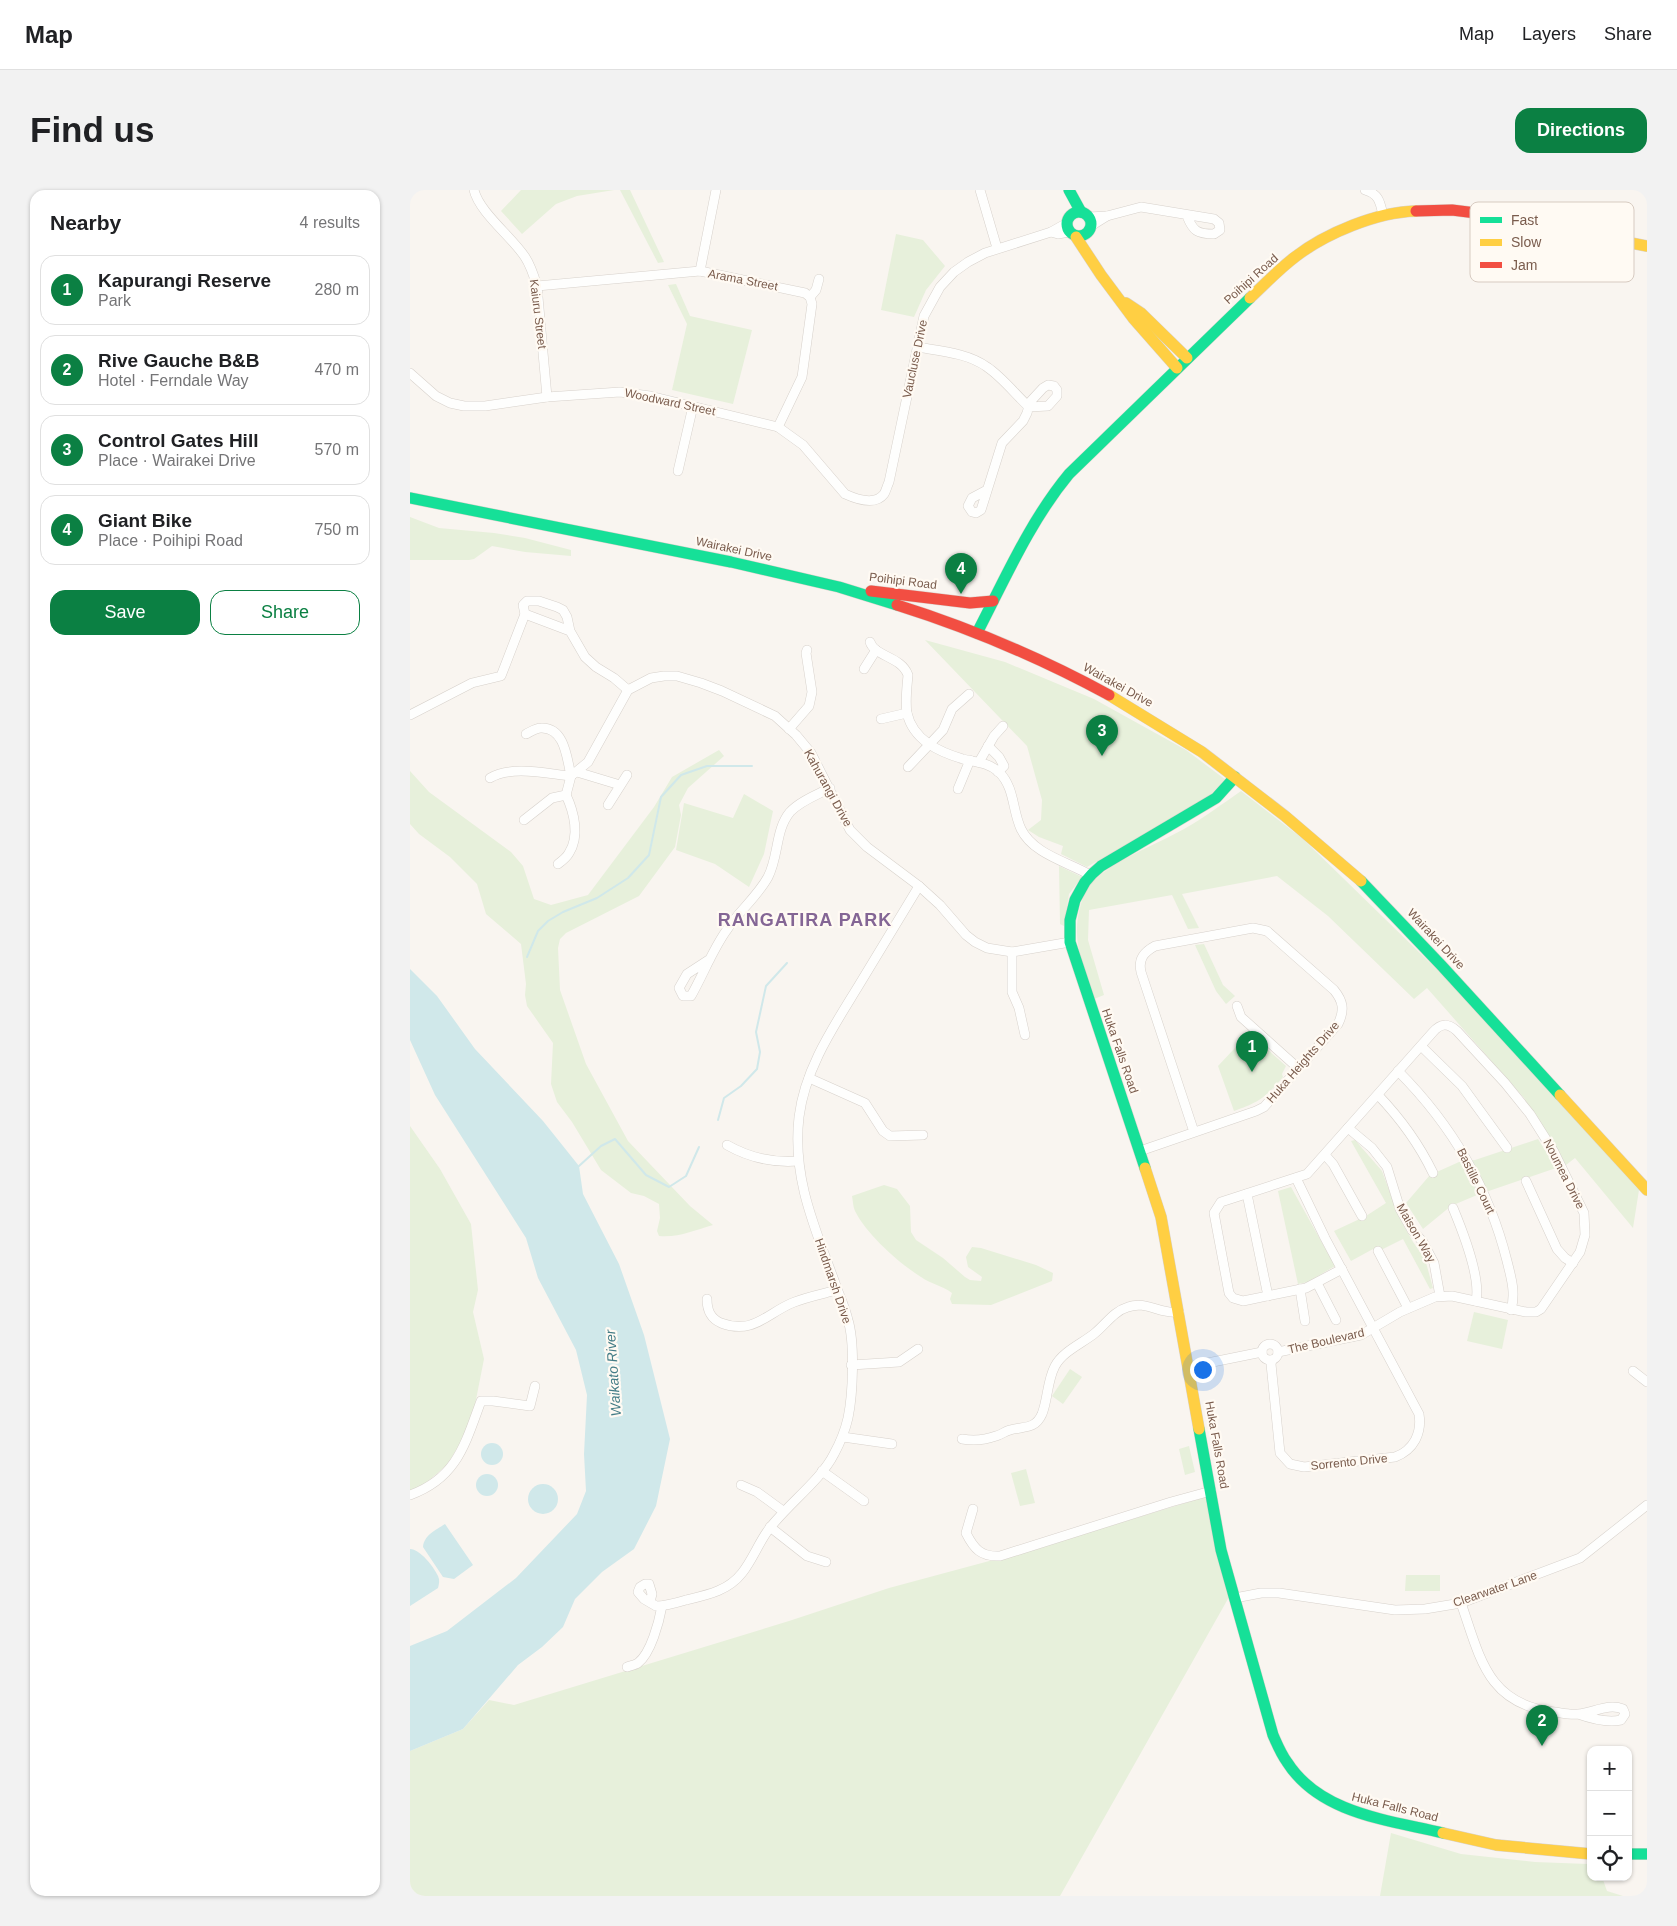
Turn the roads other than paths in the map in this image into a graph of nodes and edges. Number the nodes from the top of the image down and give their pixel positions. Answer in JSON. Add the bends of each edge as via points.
{"nodes":[{"id":1,"x":474,"y":190,"type":"edge"},
{"id":2,"x":716,"y":190,"type":"edge"},
{"id":3,"x":980,"y":190,"type":"edge"},
{"id":4,"x":1069,"y":190,"type":"edge"},
{"id":5,"x":1365,"y":190,"type":"edge"},
{"id":6,"x":1470,"y":212,"type":"edge"},
{"id":7,"x":1383,"y":215,"type":"junction"},
{"id":8,"x":1187,"y":216,"type":"dead end"},
{"id":9,"x":1079,"y":224,"type":"junction"},
{"id":10,"x":1634,"y":243,"type":"edge"},
{"id":11,"x":1647,"y":246,"type":"edge"},
{"id":12,"x":997,"y":248,"type":"junction"},
{"id":13,"x":700,"y":271,"type":"junction"},
{"id":14,"x":819,"y":279,"type":"dead end"},
{"id":15,"x":537,"y":286,"type":"junction"},
{"id":16,"x":810,"y":297,"type":"junction"},
{"id":17,"x":1122,"y":301,"type":"junction"},
{"id":18,"x":917,"y":346,"type":"junction"},
{"id":19,"x":1187,"y":358,"type":"junction"},
{"id":20,"x":1177,"y":368,"type":"junction"},
{"id":21,"x":410,"y":373,"type":"edge"},
{"id":22,"x":547,"y":398,"type":"junction"},
{"id":23,"x":693,"y":406,"type":"junction"},
{"id":24,"x":778,"y":428,"type":"junction"},
{"id":25,"x":678,"y":471,"type":"dead end"},
{"id":26,"x":987,"y":490,"type":"dead end"},
{"id":27,"x":410,"y":498,"type":"edge"},
{"id":28,"x":879,"y":498,"type":"joint"},
{"id":29,"x":839,"y":588,"type":"junction"},
{"id":30,"x":993,"y":601,"type":"junction"},
{"id":31,"x":525,"y":614,"type":"junction"},
{"id":32,"x":570,"y":631,"type":"junction"},
{"id":33,"x":977,"y":633,"type":"junction"},
{"id":34,"x":870,"y":642,"type":"dead end"},
{"id":35,"x":807,"y":650,"type":"dead end"},
{"id":36,"x":876,"y":650,"type":"junction"},
{"id":37,"x":864,"y":669,"type":"dead end"},
{"id":38,"x":628,"y":690,"type":"junction"},
{"id":39,"x":969,"y":694,"type":"dead end"},
{"id":40,"x":907,"y":713,"type":"junction"},
{"id":41,"x":410,"y":715,"type":"edge"},
{"id":42,"x":881,"y":719,"type":"dead end"},
{"id":43,"x":1003,"y":726,"type":"dead end"},
{"id":44,"x":789,"y":729,"type":"junction"},
{"id":45,"x":526,"y":734,"type":"dead end"},
{"id":46,"x":929,"y":745,"type":"junction"},
{"id":47,"x":988,"y":746,"type":"junction"},
{"id":48,"x":974,"y":761,"type":"junction"},
{"id":49,"x":908,"y":767,"type":"dead end"},
{"id":50,"x":998,"y":772,"type":"junction"},
{"id":51,"x":574,"y":774,"type":"junction"},
{"id":52,"x":627,"y":775,"type":"dead end"},
{"id":53,"x":1234,"y":776,"type":"junction"},
{"id":54,"x":490,"y":778,"type":"dead end"},
{"id":55,"x":620,"y":785,"type":"junction"},
{"id":56,"x":830,"y":788,"type":"junction"},
{"id":57,"x":958,"y":789,"type":"dead end"},
{"id":58,"x":566,"y":795,"type":"junction"},
{"id":59,"x":608,"y":805,"type":"dead end"},
{"id":60,"x":524,"y":820,"type":"dead end"},
{"id":61,"x":558,"y":864,"type":"dead end"},
{"id":62,"x":1090,"y":875,"type":"junction"},
{"id":63,"x":919,"y":886,"type":"junction"},
{"id":64,"x":1070,"y":942,"type":"junction"},
{"id":65,"x":1012,"y":952,"type":"junction"},
{"id":66,"x":710,"y":959,"type":"dead end"},
{"id":67,"x":1237,"y":1006,"type":"dead end"},
{"id":68,"x":1025,"y":1035,"type":"dead end"},
{"id":69,"x":1421,"y":1046,"type":"junction"},
{"id":70,"x":1298,"y":1068,"type":"junction"},
{"id":71,"x":1398,"y":1071,"type":"junction"},
{"id":72,"x":809,"y":1078,"type":"junction"},
{"id":73,"x":1378,"y":1095,"type":"junction"},
{"id":74,"x":1348,"y":1128,"type":"junction"},
{"id":75,"x":1194,"y":1132,"type":"junction"},
{"id":76,"x":924,"y":1135,"type":"dead end"},
{"id":77,"x":727,"y":1144,"type":"dead end"},
{"id":78,"x":1507,"y":1148,"type":"dead end"},
{"id":79,"x":1140,"y":1151,"type":"junction"},
{"id":80,"x":1325,"y":1154,"type":"junction"},
{"id":81,"x":798,"y":1161,"type":"junction"},
{"id":82,"x":1433,"y":1172,"type":"dead end"},
{"id":83,"x":1296,"y":1178,"type":"junction"},
{"id":84,"x":1526,"y":1181,"type":"dead end"},
{"id":85,"x":1647,"y":1190,"type":"edge"},
{"id":86,"x":1247,"y":1194,"type":"junction"},
{"id":87,"x":1453,"y":1208,"type":"dead end"},
{"id":88,"x":1362,"y":1216,"type":"dead end"},
{"id":89,"x":1378,"y":1251,"type":"dead end"},
{"id":90,"x":1573,"y":1263,"type":"junction"},
{"id":91,"x":1342,"y":1268,"type":"junction"},
{"id":92,"x":1317,"y":1283,"type":"junction"},
{"id":93,"x":1300,"y":1289,"type":"junction"},
{"id":94,"x":837,"y":1290,"type":"junction"},
{"id":95,"x":1268,"y":1296,"type":"junction"},
{"id":96,"x":1440,"y":1296,"type":"junction"},
{"id":97,"x":707,"y":1298,"type":"dead end"},
{"id":98,"x":1476,"y":1301,"type":"junction"},
{"id":99,"x":1408,"y":1308,"type":"junction"},
{"id":100,"x":1511,"y":1310,"type":"junction"},
{"id":101,"x":1179,"y":1312,"type":"junction"},
{"id":102,"x":1336,"y":1320,"type":"dead end"},
{"id":103,"x":1305,"y":1321,"type":"dead end"},
{"id":104,"x":1374,"y":1328,"type":"junction"},
{"id":105,"x":918,"y":1349,"type":"dead end"},
{"id":106,"x":1262,"y":1352,"type":"junction"},
{"id":107,"x":1278,"y":1352,"type":"junction"},
{"id":108,"x":1272,"y":1360,"type":"junction"},
{"id":109,"x":851,"y":1365,"type":"junction"},
{"id":110,"x":1188,"y":1367,"type":"junction"},
{"id":111,"x":1633,"y":1371,"type":"dead end"},
{"id":112,"x":1647,"y":1382,"type":"edge"},
{"id":113,"x":535,"y":1386,"type":"dead end"},
{"id":114,"x":843,"y":1437,"type":"junction"},
{"id":115,"x":962,"y":1439,"type":"dead end"},
{"id":116,"x":892,"y":1444,"type":"dead end"},
{"id":117,"x":822,"y":1471,"type":"junction"},
{"id":118,"x":741,"y":1485,"type":"dead end"},
{"id":119,"x":1211,"y":1491,"type":"junction"},
{"id":120,"x":410,"y":1495,"type":"edge"},
{"id":121,"x":864,"y":1501,"type":"dead end"},
{"id":122,"x":1647,"y":1505,"type":"edge"},
{"id":123,"x":972,"y":1509,"type":"dead end"},
{"id":124,"x":783,"y":1511,"type":"junction"},
{"id":125,"x":770,"y":1527,"type":"junction"},
{"id":126,"x":826,"y":1562,"type":"dead end"},
{"id":127,"x":1235,"y":1598,"type":"junction"},
{"id":128,"x":650,"y":1602,"type":"dead end"},
{"id":129,"x":1461,"y":1603,"type":"junction"},
{"id":130,"x":662,"y":1606,"type":"junction"},
{"id":131,"x":626,"y":1667,"type":"dead end"},
{"id":132,"x":1578,"y":1714,"type":"dead end"},
{"id":133,"x":1587,"y":1854,"type":"edge"},
{"id":134,"x":1632,"y":1854,"type":"edge"},
{"id":135,"x":1647,"y":1854,"type":"edge"}],
"edges":[{"from":1,"to":15,"type":"street","name":"Kaiuru Street","via":[[481,204],[526,258]]},
{"from":2,"to":13,"type":"street"},
{"from":3,"to":12,"type":"street"},
{"from":4,"to":9,"type":"main road"},
{"from":5,"to":7,"type":"street","via":[[1378,198]]},
{"from":6,"to":7,"type":"main road","name":"Poihipi Road","via":[[1412,211]]},
{"from":7,"to":19,"type":"main road","name":"Poihipi Road","via":[[1338,232],[1295,257]]},
{"from":8,"to":9,"type":"street","via":[[1141,207]]},
{"from":9,"to":12,"type":"street","name":"Vaucluse Drive","via":[[1058,234],[1051,232]]},
{"from":9,"to":17,"type":"main road","via":[[1091,250],[1090,256]]},
{"from":10,"to":11,"type":"main road","name":"Poihipi Road"},
{"from":12,"to":18,"type":"street","name":"Vaucluse Drive","via":[[968,262],[940,287],[924,316]]},
{"from":13,"to":15,"type":"street","name":"Arama Street"},
{"from":13,"to":16,"type":"street","name":"Arama Street","via":[[795,290]]},
{"from":14,"to":16,"type":"street"},
{"from":15,"to":22,"type":"street","name":"Kaiuru Street"},
{"from":16,"to":24,"type":"street","via":[[812,304],[802,377]]},
{"from":17,"to":19,"type":"main road","via":[[1141,313]]},
{"from":17,"to":20,"type":"main road","via":[[1132,318]]},
{"from":18,"to":26,"type":"street","via":[[979,362],[1029,408],[1023,421],[1002,443]]},
{"from":18,"to":28,"type":"street","name":"Vaucluse Drive","via":[[889,482]]},
{"from":19,"to":20,"type":"main road","name":"Poihipi Road"},
{"from":20,"to":30,"type":"main road","name":"Poihipi Road","via":[[1083,458],[1054,492]]},
{"from":21,"to":22,"type":"street","name":"Woodward Street","via":[[436,396],[464,406]]},
{"from":22,"to":23,"type":"street","name":"Woodward Street","via":[[620,392]]},
{"from":23,"to":24,"type":"street","name":"Woodward Street"},
{"from":23,"to":25,"type":"street"},
{"from":24,"to":28,"type":"street","name":"Woodward Street","via":[[803,445],[845,494],[864,501]]},
{"from":27,"to":29,"type":"main road","name":"Wairakei Drive","via":[[731,562]]},
{"from":29,"to":30,"type":"main road","name":"Poihipi Road","via":[[970,603]]},
{"from":29,"to":33,"type":"main road","name":"Wairakei Drive"},
{"from":30,"to":33,"type":"main road","name":"Poihipi Road"},
{"from":31,"to":32,"type":"street"},
{"from":31,"to":32,"type":"street","via":[[523,605],[527,601],[557,606],[567,617]]},
{"from":31,"to":41,"type":"street","via":[[500,676],[472,683]]},
{"from":32,"to":38,"type":"street","via":[[585,657]]},
{"from":33,"to":53,"type":"main road","name":"Wairakei Drive","via":[[1070,674],[1202,752]]},
{"from":34,"to":36,"type":"street"},
{"from":35,"to":44,"type":"street","via":[[812,692],[809,706]]},
{"from":36,"to":37,"type":"street"},
{"from":36,"to":40,"type":"street","via":[[903,665],[908,675]]},
{"from":38,"to":44,"type":"street","name":"Kahurangi Drive","via":[[651,678],[677,676],[756,706],[775,716]]},
{"from":38,"to":51,"type":"street","via":[[588,762]]},
{"from":39,"to":46,"type":"street","via":[[952,710],[943,730]]},
{"from":40,"to":42,"type":"street"},
{"from":40,"to":46,"type":"street","via":[[912,727]]},
{"from":43,"to":47,"type":"street"},
{"from":44,"to":56,"type":"street","name":"Kahurangi Drive","via":[[811,753]]},
{"from":45,"to":51,"type":"street","via":[[540,728],[558,735]]},
{"from":46,"to":48,"type":"street"},
{"from":46,"to":49,"type":"street"},
{"from":47,"to":48,"type":"street"},
{"from":47,"to":50,"type":"street","via":[[1004,766]]},
{"from":48,"to":50,"type":"street"},
{"from":48,"to":57,"type":"street"},
{"from":50,"to":62,"type":"street","via":[[1011,792],[1017,819],[1027,838],[1040,849]]},
{"from":51,"to":54,"type":"street","via":[[541,771]]},
{"from":51,"to":55,"type":"street"},
{"from":51,"to":58,"type":"street"},
{"from":52,"to":55,"type":"street"},
{"from":53,"to":62,"type":"main road","name":"Huka Falls Road","via":[[1216,798]]},
{"from":53,"to":85,"type":"main road","name":"Wairakei Drive","via":[[1318,843],[1387,906]]},
{"from":55,"to":59,"type":"street"},
{"from":56,"to":63,"type":"street","name":"Kahurangi Drive","via":[[850,830],[867,848]]},
{"from":56,"to":66,"type":"street","via":[[800,803],[790,812],[780,832],[770,875],[733,921]]},
{"from":58,"to":60,"type":"street","via":[[552,798]]},
{"from":58,"to":61,"type":"street","via":[[576,832],[570,852]]},
{"from":62,"to":64,"type":"main road","name":"Huka Falls Road","via":[[1074,900],[1069,926]]},
{"from":63,"to":65,"type":"street","name":"Kahurangi Drive","via":[[975,942],[987,948]]},
{"from":63,"to":72,"type":"street","name":"Hindmarsh Drive","via":[[824,1042]]},
{"from":64,"to":65,"type":"street","name":"Kahurangi Drive"},
{"from":64,"to":79,"type":"main road","name":"Huka Falls Road"},
{"from":65,"to":68,"type":"street","via":[[1012,992]]},
{"from":67,"to":70,"type":"street","via":[[1241,1016]]},
{"from":69,"to":71,"type":"street","name":"Noumea Drive"},
{"from":69,"to":78,"type":"street","via":[[1462,1086]]},
{"from":69,"to":90,"type":"street","name":"Noumea Drive","via":[[1440,1026],[1454,1028],[1530,1114],[1554,1152],[1584,1213],[1586,1235]]},
{"from":70,"to":75,"type":"street","name":"Huka Heights Drive","via":[[1264,1107]]},
{"from":70,"to":75,"type":"street","name":"Huka Heights Drive","via":[[1338,1024],[1343,1007],[1334,990],[1273,934],[1253,928],[1146,950],[1139,965]]},
{"from":71,"to":73,"type":"street","name":"Noumea Drive"},
{"from":71,"to":100,"type":"street","name":"Bastille Court","via":[[1443,1122],[1481,1188],[1507,1261],[1514,1291]]},
{"from":72,"to":76,"type":"street","via":[[865,1103],[890,1136]]},
{"from":72,"to":81,"type":"street","name":"Hindmarsh Drive","via":[[799,1115]]},
{"from":73,"to":74,"type":"street","name":"Noumea Drive"},
{"from":73,"to":82,"type":"street","via":[[1405,1127]]},
{"from":74,"to":80,"type":"street","name":"Noumea Drive"},
{"from":74,"to":96,"type":"street","name":"Maison Way","via":[[1372,1148],[1387,1167],[1400,1209],[1434,1263]]},
{"from":75,"to":79,"type":"street","name":"Huka Heights Drive"},
{"from":77,"to":81,"type":"street","via":[[742,1154],[766,1160]]},
{"from":79,"to":101,"type":"main road","name":"Huka Falls Road","via":[[1162,1224]]},
{"from":80,"to":83,"type":"street","name":"Noumea Drive","via":[[1307,1174]]},
{"from":80,"to":88,"type":"street"},
{"from":81,"to":94,"type":"street","name":"Hindmarsh Drive","via":[[808,1208]]},
{"from":83,"to":86,"type":"street","name":"Noumea Drive"},
{"from":83,"to":91,"type":"street"},
{"from":84,"to":90,"type":"street","via":[[1557,1249]]},
{"from":86,"to":95,"type":"street"},
{"from":86,"to":95,"type":"street","name":"Noumea Drive","via":[[1221,1202],[1214,1213],[1229,1293],[1243,1301]]},
{"from":87,"to":98,"type":"street","via":[[1478,1286]]},
{"from":89,"to":99,"type":"street"},
{"from":90,"to":100,"type":"street","name":"Noumea Drive","via":[[1541,1309],[1531,1312]]},
{"from":91,"to":92,"type":"street","name":"Noumea Drive"},
{"from":91,"to":104,"type":"street"},
{"from":92,"to":93,"type":"street","name":"Noumea Drive"},
{"from":92,"to":102,"type":"street"},
{"from":93,"to":95,"type":"street","name":"Noumea Drive"},
{"from":93,"to":103,"type":"street"},
{"from":94,"to":97,"type":"street","via":[[793,1302],[762,1320],[742,1327],[715,1320],[708,1312]]},
{"from":94,"to":109,"type":"street","name":"Hindmarsh Drive","via":[[849,1320]]},
{"from":96,"to":98,"type":"street","name":"Noumea Drive"},
{"from":96,"to":99,"type":"street","name":"Noumea Drive"},
{"from":98,"to":100,"type":"street","name":"Noumea Drive"},
{"from":99,"to":104,"type":"street","name":"Noumea Drive"},
{"from":101,"to":110,"type":"main road","name":"Huka Falls Road"},
{"from":101,"to":115,"type":"street","via":[[1171,1314],[1140,1304],[1120,1310],[1063,1356],[1050,1378],[1042,1414],[1028,1428],[1009,1430],[987,1439]]},
{"from":104,"to":107,"type":"street","name":"The Boulevard","via":[[1361,1335]]},
{"from":104,"to":108,"type":"street","name":"Sorrento Drive","via":[[1419,1414],[1420,1428],[1416,1441],[1395,1457],[1304,1467],[1290,1464],[1280,1453]]},
{"from":105,"to":109,"type":"street","via":[[899,1362]]},
{"from":106,"to":107,"type":"street","name":"The Boulevard","via":[[1269,1344]]},
{"from":106,"to":108,"type":"street","name":"The Boulevard","via":[[1264,1357]]},
{"from":106,"to":110,"type":"street","name":"The Boulevard"},
{"from":107,"to":108,"type":"street","name":"The Boulevard"},
{"from":109,"to":114,"type":"street","name":"Hindmarsh Drive","via":[[848,1419]]},
{"from":110,"to":119,"type":"main road","name":"Huka Falls Road"},
{"from":111,"to":112,"type":"street"},
{"from":113,"to":120,"type":"street","via":[[530,1406],[481,1402],[455,1463],[436,1482]]},
{"from":114,"to":116,"type":"street"},
{"from":114,"to":117,"type":"street","name":"Hindmarsh Drive"},
{"from":117,"to":121,"type":"street"},
{"from":117,"to":124,"type":"street","name":"Hindmarsh Drive"},
{"from":118,"to":124,"type":"street"},
{"from":119,"to":123,"type":"street","via":[[990,1556],[978,1552],[966,1533]]},
{"from":119,"to":127,"type":"main road","name":"Huka Falls Road","via":[[1221,1550]]},
{"from":122,"to":129,"type":"street","name":"Clearwater Lane","via":[[1580,1558]]},
{"from":124,"to":125,"type":"street","name":"Hindmarsh Drive"},
{"from":125,"to":126,"type":"street","via":[[808,1556]]},
{"from":125,"to":130,"type":"street","name":"Hindmarsh Drive","via":[[734,1582],[711,1594]]},
{"from":127,"to":129,"type":"street","name":"Clearwater Lane","via":[[1279,1593],[1395,1610]]},
{"from":127,"to":133,"type":"main road","name":"Huka Falls Road","via":[[1279,1749],[1306,1784],[1340,1806],[1367,1816],[1496,1845]]},
{"from":128,"to":130,"type":"street"},
{"from":129,"to":132,"type":"street","via":[[1481,1661],[1492,1680],[1509,1697],[1544,1711]]},
{"from":130,"to":131,"type":"street","via":[[657,1632],[637,1664]]},
{"from":134,"to":135,"type":"main road"}]}
